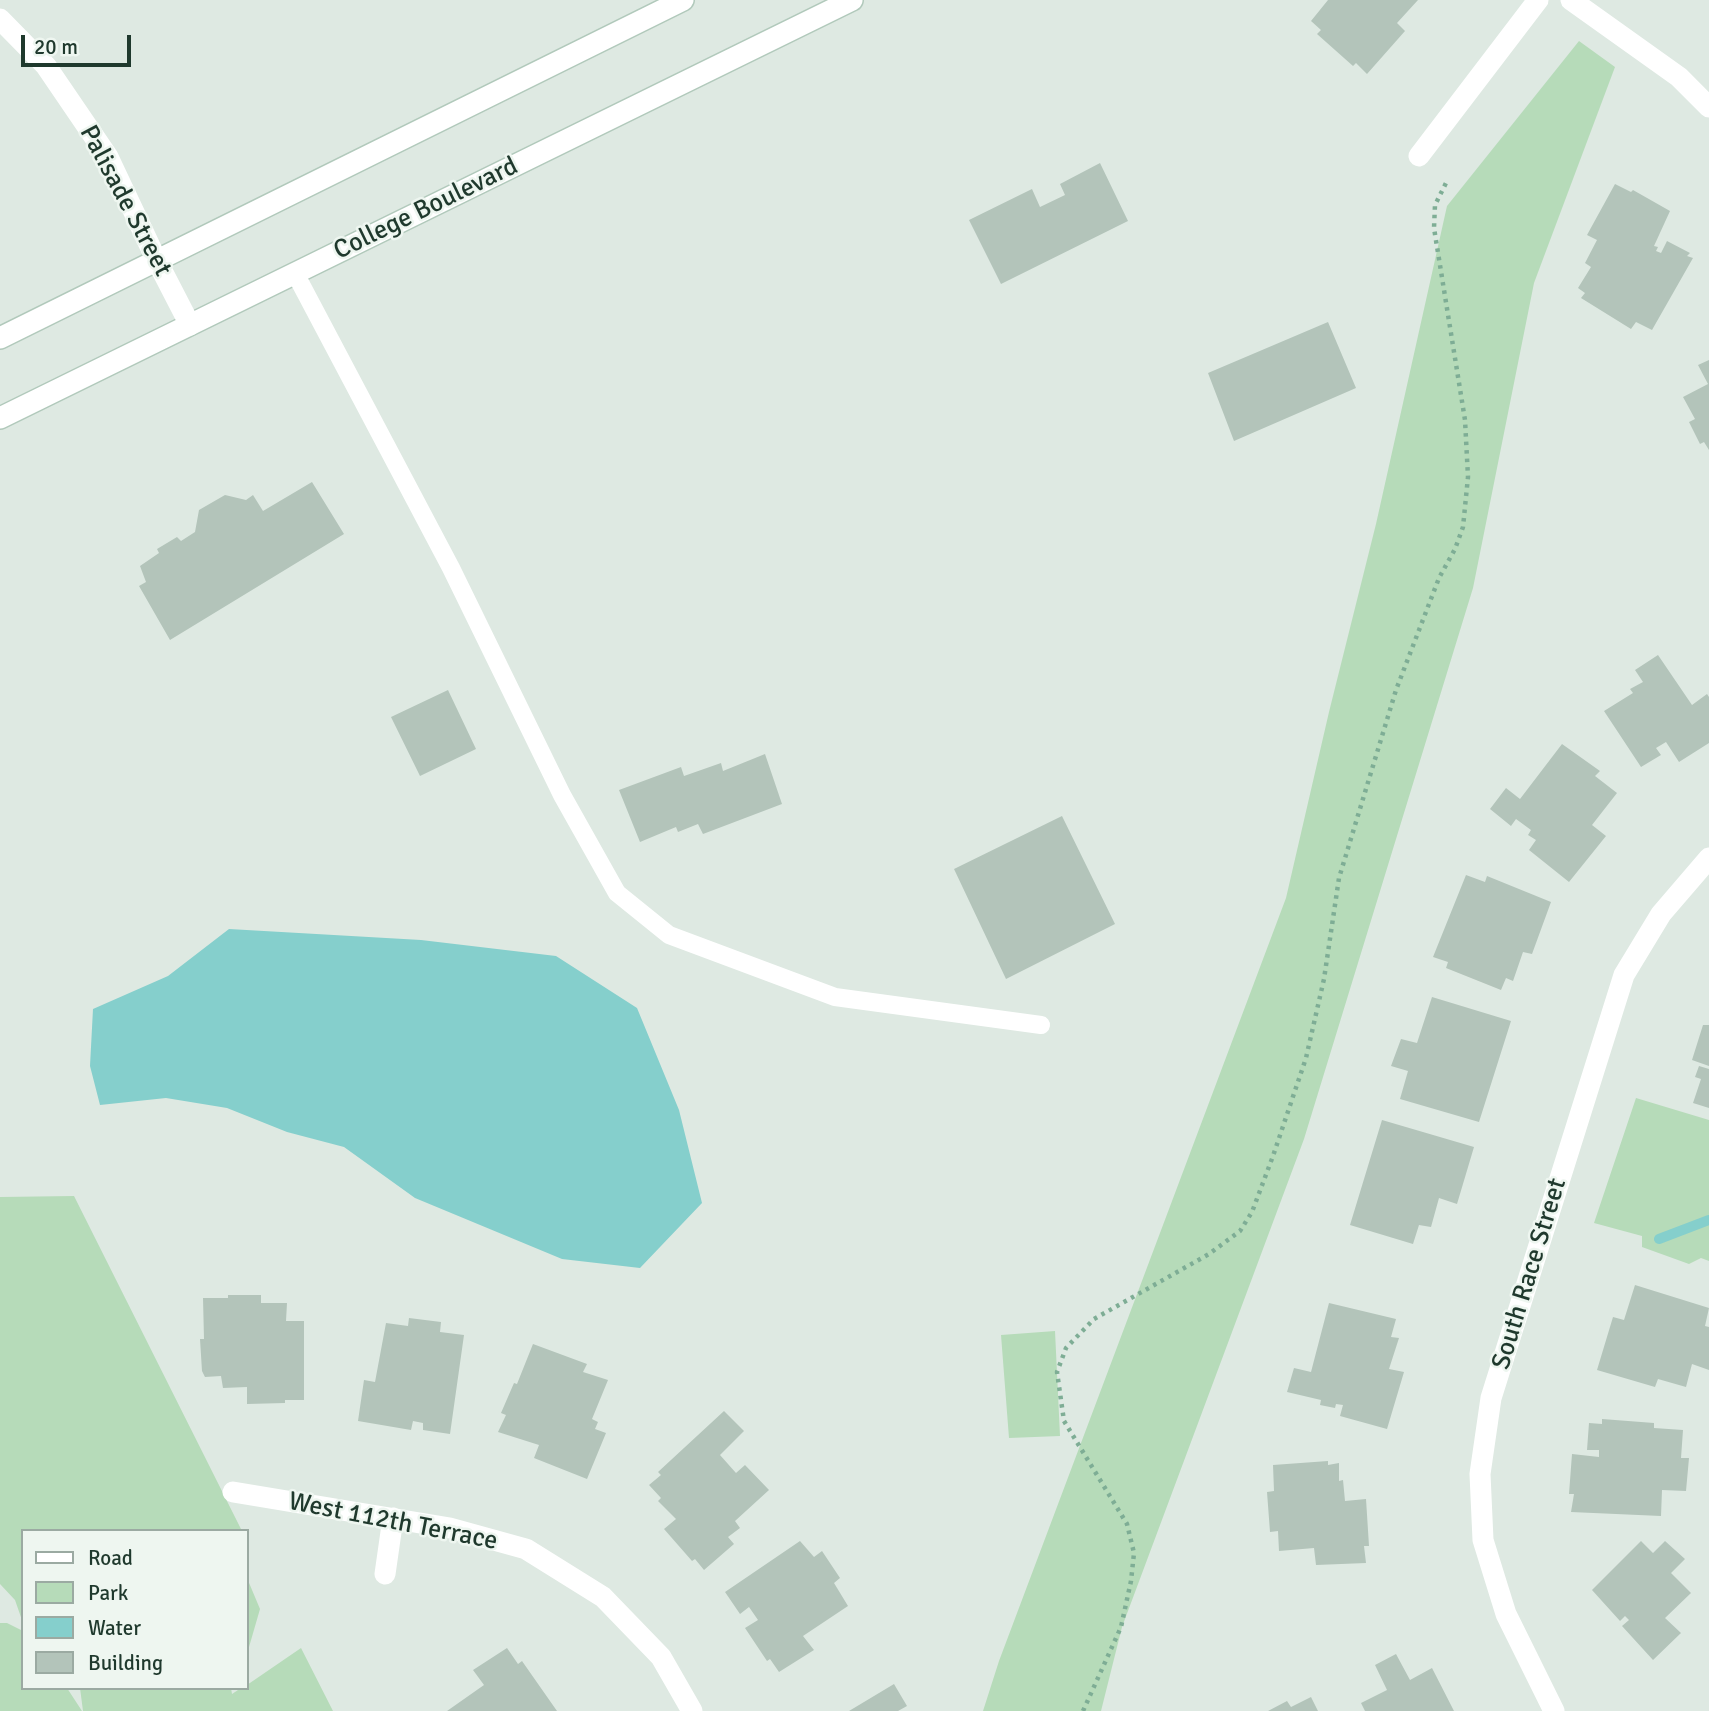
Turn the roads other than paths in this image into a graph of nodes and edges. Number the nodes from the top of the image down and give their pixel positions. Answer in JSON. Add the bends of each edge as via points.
{"nodes":[{"id":1,"x":683,"y":0,"type":"edge"},
{"id":2,"x":852,"y":0,"type":"edge"},
{"id":3,"x":1538,"y":0,"type":"edge"},
{"id":4,"x":1571,"y":0,"type":"edge"},
{"id":5,"x":0,"y":19,"type":"edge"},
{"id":6,"x":1709,"y":107,"type":"edge"},
{"id":7,"x":1419,"y":156,"type":"dead end"},
{"id":8,"x":157,"y":261,"type":"junction"},
{"id":9,"x":295,"y":273,"type":"junction"},
{"id":10,"x":190,"y":324,"type":"junction"},
{"id":11,"x":0,"y":338,"type":"edge"},
{"id":12,"x":0,"y":418,"type":"edge"},
{"id":13,"x":1709,"y":858,"type":"edge"},
{"id":14,"x":1041,"y":1025,"type":"dead end"},
{"id":15,"x":233,"y":1492,"type":"dead end"},
{"id":16,"x":393,"y":1518,"type":"junction"},
{"id":17,"x":385,"y":1574,"type":"dead end"},
{"id":18,"x":692,"y":1711,"type":"edge"},
{"id":19,"x":1554,"y":1711,"type":"edge"}],
"edges":[{"from":1,"to":8,"type":"street"},
{"from":2,"to":9,"type":"street","name":"College Boulevard"},
{"from":3,"to":7,"type":"street"},
{"from":4,"to":6,"type":"street","via":[[1679,77]]},
{"from":5,"to":8,"type":"street","name":"Palisade Street","via":[[46,66],[108,157]]},
{"from":8,"to":10,"type":"street","name":"Palisade Street"},
{"from":8,"to":11,"type":"street"},
{"from":9,"to":10,"type":"street","name":"College Boulevard"},
{"from":9,"to":14,"type":"lane","via":[[617,893],[668,935],[835,997]]},
{"from":10,"to":12,"type":"street","name":"College Boulevard"},
{"from":13,"to":19,"type":"street","name":"South Race Street","via":[[1661,914],[1624,975],[1491,1398],[1480,1474],[1483,1540],[1506,1614]]},
{"from":15,"to":16,"type":"street","name":"West 112th Terrace"},
{"from":16,"to":17,"type":"street"},
{"from":16,"to":18,"type":"street","name":"West 112th Terrace","via":[[526,1549],[603,1597],[661,1657]]}]}
